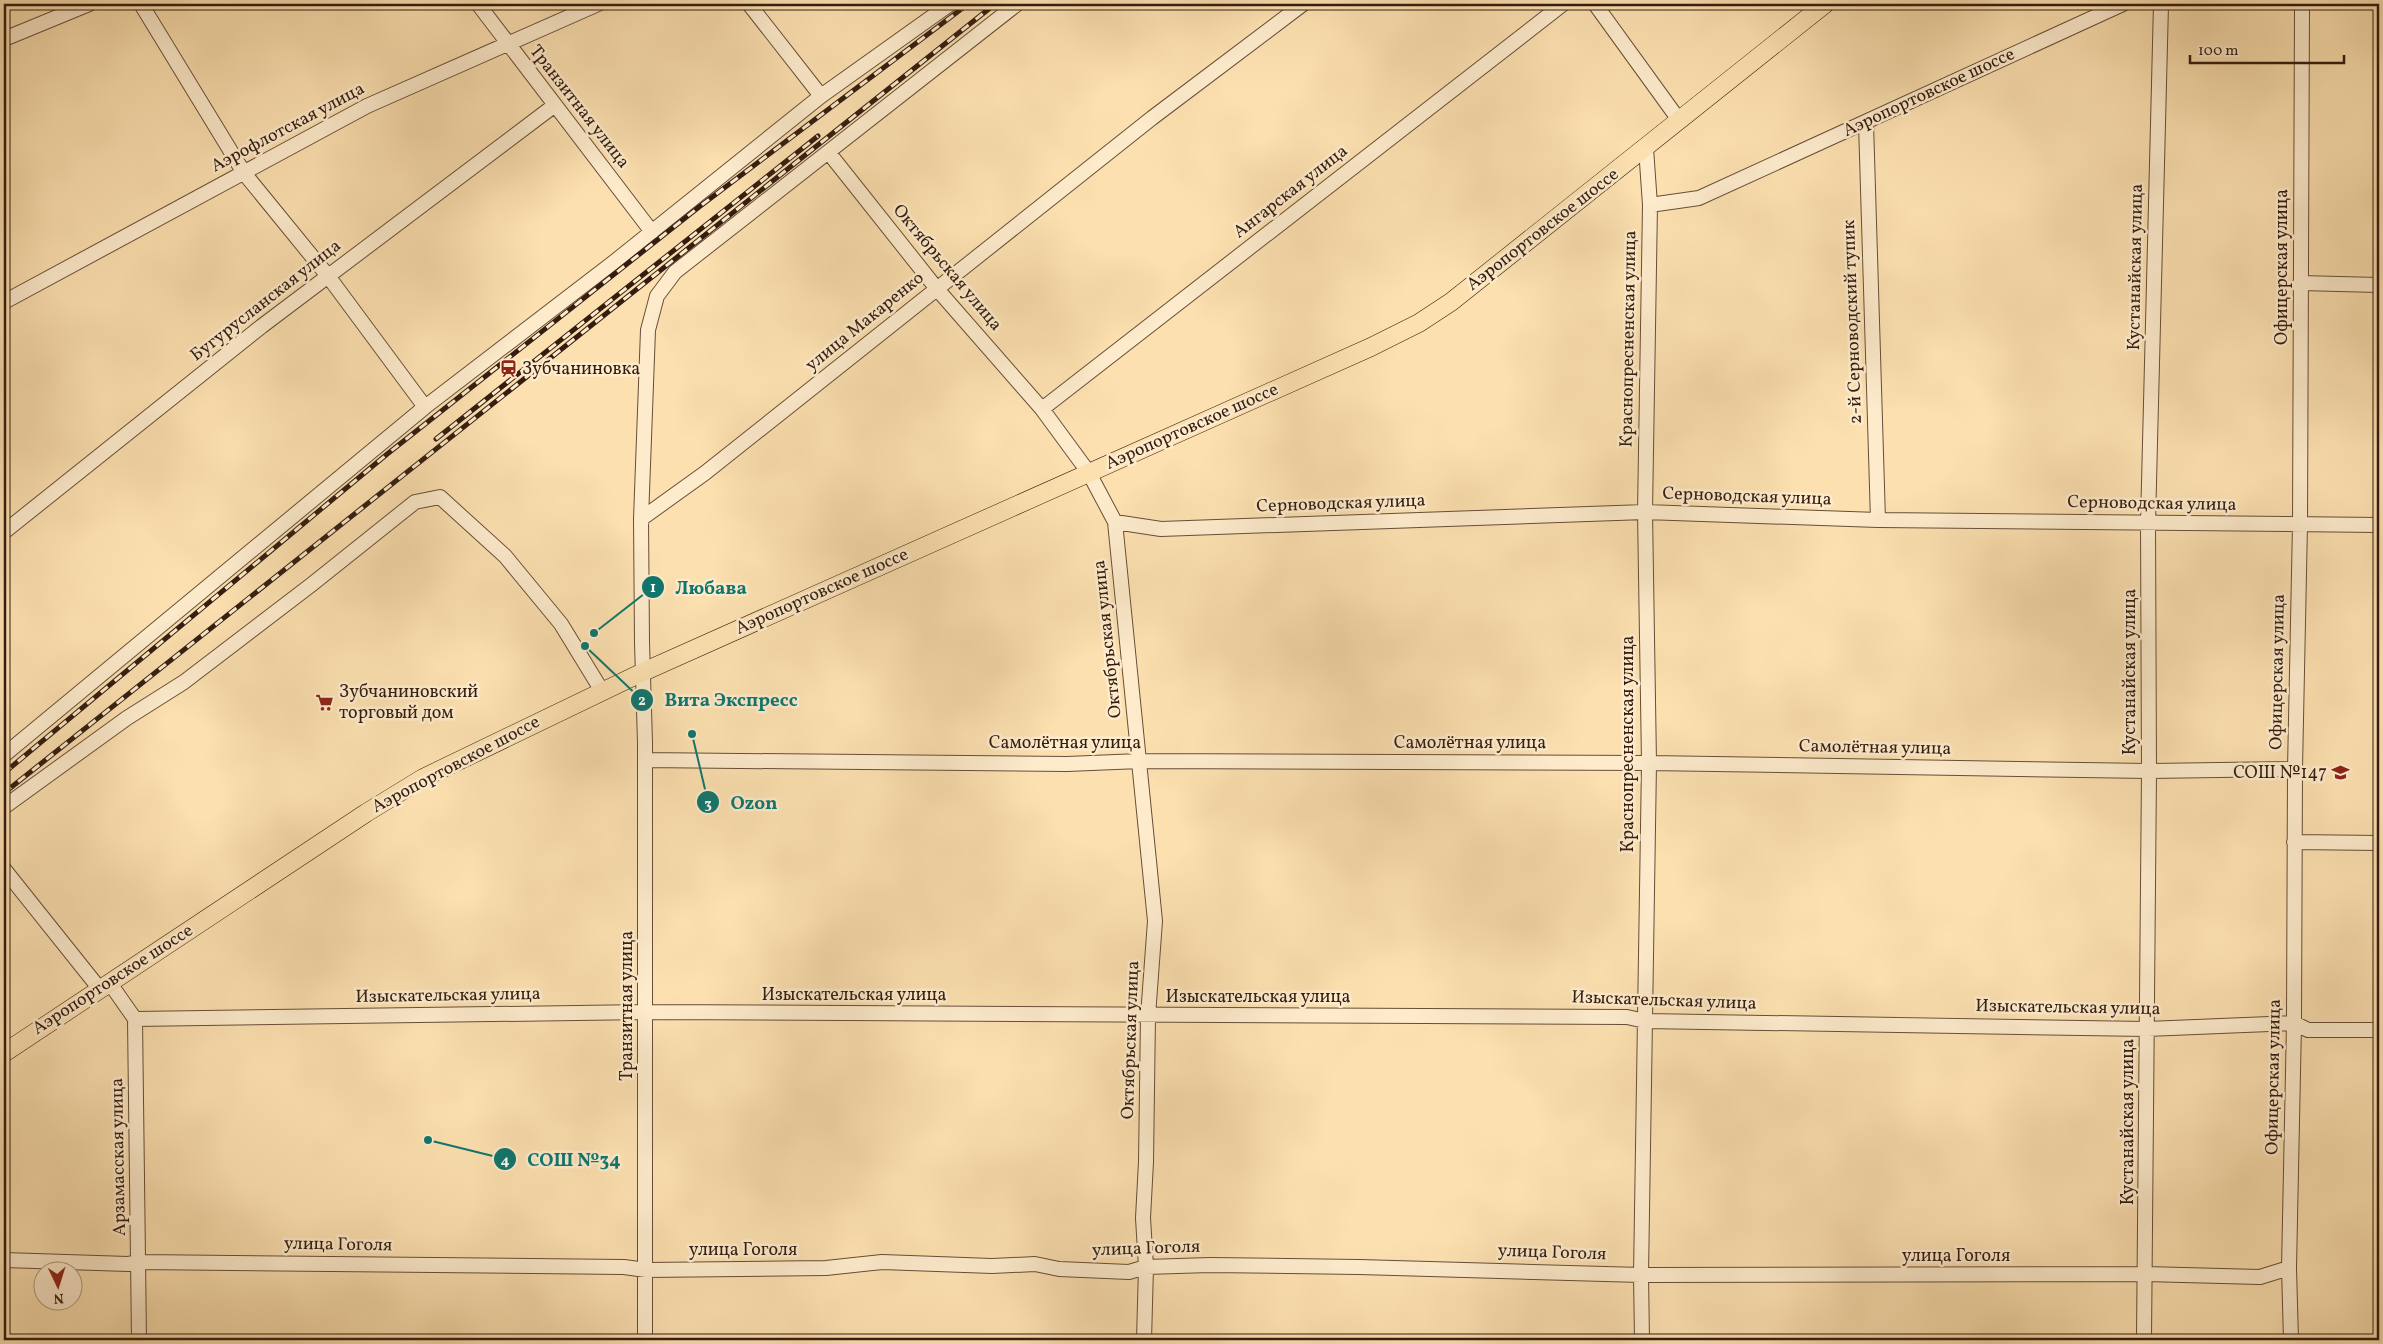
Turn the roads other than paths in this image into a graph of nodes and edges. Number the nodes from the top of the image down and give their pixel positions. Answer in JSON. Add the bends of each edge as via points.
{"nodes":[{"id":1,"x":89,"y":4,"type":"edge"},
{"id":2,"x":141,"y":4,"type":"edge"},
{"id":3,"x":478,"y":4,"type":"edge"},
{"id":4,"x":598,"y":4,"type":"edge"},
{"id":5,"x":749,"y":4,"type":"edge"},
{"id":6,"x":950,"y":4,"type":"edge"},
{"id":7,"x":1017,"y":4,"type":"edge"},
{"id":8,"x":1303,"y":4,"type":"edge"},
{"id":9,"x":1563,"y":4,"type":"edge"},
{"id":10,"x":1595,"y":4,"type":"edge"},
{"id":11,"x":1824,"y":4,"type":"edge"},
{"id":12,"x":2123,"y":4,"type":"edge"},
{"id":13,"x":2161,"y":4,"type":"edge"},
{"id":14,"x":2302,"y":4,"type":"edge"},
{"id":15,"x":4,"y":39,"type":"edge"},
{"id":16,"x":507,"y":44,"type":"junction"},
{"id":17,"x":821,"y":96,"type":"junction"},
{"id":18,"x":555,"y":105,"type":"junction"},
{"id":19,"x":1679,"y":120,"type":"junction"},
{"id":20,"x":1866,"y":123,"type":"junction"},
{"id":21,"x":1646,"y":148,"type":"junction"},
{"id":22,"x":829,"y":152,"type":"junction"},
{"id":23,"x":244,"y":173,"type":"junction"},
{"id":24,"x":1650,"y":205,"type":"junction"},
{"id":25,"x":652,"y":232,"type":"junction"},
{"id":26,"x":328,"y":276,"type":"junction"},
{"id":27,"x":2300,"y":283,"type":"junction"},
{"id":28,"x":2379,"y":285,"type":"edge"},
{"id":29,"x":937,"y":289,"type":"junction"},
{"id":30,"x":4,"y":302,"type":"edge"},
{"id":31,"x":425,"y":407,"type":"junction"},
{"id":32,"x":1042,"y":409,"type":"junction"},
{"id":33,"x":1089,"y":473,"type":"junction"},
{"id":34,"x":1645,"y":512,"type":"junction"},
{"id":35,"x":641,"y":519,"type":"junction"},
{"id":36,"x":1878,"y":520,"type":"junction"},
{"id":37,"x":1115,"y":522,"type":"junction"},
{"id":38,"x":2148,"y":523,"type":"junction"},
{"id":39,"x":2300,"y":524,"type":"junction"},
{"id":40,"x":2379,"y":525,"type":"edge"},
{"id":41,"x":4,"y":532,"type":"edge"},
{"id":42,"x":643,"y":672,"type":"junction"},
{"id":43,"x":602,"y":691,"type":"junction"},
{"id":44,"x":4,"y":754,"type":"edge"},
{"id":45,"x":645,"y":760,"type":"junction"},
{"id":46,"x":1140,"y":761,"type":"junction"},
{"id":47,"x":1649,"y":763,"type":"junction"},
{"id":48,"x":2294,"y":769,"type":"junction"},
{"id":49,"x":2150,"y":772,"type":"junction"},
{"id":50,"x":4,"y":807,"type":"edge"},
{"id":51,"x":2294,"y":842,"type":"junction"},
{"id":52,"x":2379,"y":843,"type":"edge"},
{"id":53,"x":4,"y":869,"type":"edge"},
{"id":54,"x":104,"y":985,"type":"junction"},
{"id":55,"x":646,"y":1012,"type":"junction"},
{"id":56,"x":1148,"y":1016,"type":"junction"},
{"id":57,"x":135,"y":1019,"type":"junction"},
{"id":58,"x":1645,"y":1021,"type":"junction"},
{"id":59,"x":2294,"y":1023,"type":"junction"},
{"id":60,"x":2148,"y":1029,"type":"junction"},
{"id":61,"x":2379,"y":1030,"type":"edge"},
{"id":62,"x":4,"y":1053,"type":"edge"},
{"id":63,"x":4,"y":1260,"type":"edge"},
{"id":64,"x":140,"y":1262,"type":"junction"},
{"id":65,"x":1146,"y":1267,"type":"junction"},
{"id":66,"x":2289,"y":1268,"type":"junction"},
{"id":67,"x":646,"y":1270,"type":"junction"},
{"id":68,"x":1641,"y":1274,"type":"junction"},
{"id":69,"x":2146,"y":1274,"type":"junction"},
{"id":70,"x":140,"y":1340,"type":"edge"},
{"id":71,"x":645,"y":1340,"type":"edge"},
{"id":72,"x":1144,"y":1340,"type":"edge"},
{"id":73,"x":1642,"y":1340,"type":"edge"},
{"id":74,"x":2144,"y":1340,"type":"edge"},
{"id":75,"x":2291,"y":1340,"type":"edge"}],
"edges":[{"from":1,"to":15,"type":"street"},
{"from":2,"to":23,"type":"street"},
{"from":3,"to":16,"type":"street","name":"Транзитная улица"},
{"from":4,"to":16,"type":"street","name":"Аэрофлотская улица"},
{"from":5,"to":17,"type":"street"},
{"from":6,"to":17,"type":"street"},
{"from":7,"to":22,"type":"street"},
{"from":8,"to":29,"type":"street","name":"улица Макаренко","via":[[1152,118]]},
{"from":9,"to":32,"type":"street","name":"Ангарская улица"},
{"from":10,"to":19,"type":"street"},
{"from":11,"to":19,"type":"main road","name":"Аэропортовское шоссе"},
{"from":12,"to":20,"type":"street","name":"Аэропортовское шоссе"},
{"from":13,"to":38,"type":"street","name":"Кустанайская улица"},
{"from":14,"to":27,"type":"street","name":"Офицерская улица"},
{"from":16,"to":18,"type":"street","name":"Транзитная улица"},
{"from":16,"to":23,"type":"street","name":"Аэрофлотская улица","via":[[367,106]]},
{"from":17,"to":25,"type":"street"},
{"from":18,"to":25,"type":"street","name":"Транзитная улица"},
{"from":18,"to":26,"type":"street","name":"Бугурусланская улица"},
{"from":19,"to":21,"type":"main road","name":"Аэропортовское шоссе"},
{"from":20,"to":24,"type":"street","name":"Аэропортовское шоссе","via":[[1699,198]]},
{"from":20,"to":36,"type":"street","name":"2-й Серноводский тупик"},
{"from":21,"to":24,"type":"street","name":"Краснопресненская улица"},
{"from":21,"to":33,"type":"main road","name":"Аэропортовское шоссе","via":[[1498,266],[1418,323]]},
{"from":22,"to":29,"type":"street","name":"Октябрьская улица"},
{"from":22,"to":35,"type":"street","via":[[675,272],[657,296],[648,330]]},
{"from":23,"to":26,"type":"street"},
{"from":23,"to":30,"type":"street","name":"Аэрофлотская улица"},
{"from":24,"to":34,"type":"street","name":"Краснопресненская улица"},
{"from":25,"to":31,"type":"street"},
{"from":26,"to":31,"type":"street"},
{"from":26,"to":41,"type":"street","name":"Бугурусланская улица"},
{"from":27,"to":28,"type":"street"},
{"from":27,"to":39,"type":"street","name":"Офицерская улица"},
{"from":29,"to":32,"type":"street","name":"Октябрьская улица"},
{"from":29,"to":35,"type":"street","name":"улица Макаренко","via":[[713,467]]},
{"from":31,"to":44,"type":"street"},
{"from":32,"to":33,"type":"street","name":"Октябрьская улица"},
{"from":33,"to":37,"type":"street","name":"Октябрьская улица"},
{"from":33,"to":42,"type":"main road","name":"Аэропортовское шоссе"},
{"from":34,"to":36,"type":"street","name":"Серноводская улица"},
{"from":34,"to":37,"type":"street","name":"Серноводская улица","via":[[1161,529]]},
{"from":34,"to":47,"type":"street","name":"Краснопресненская улица"},
{"from":35,"to":42,"type":"street"},
{"from":36,"to":38,"type":"street","name":"Серноводская улица"},
{"from":37,"to":46,"type":"street","name":"Октябрьская улица"},
{"from":38,"to":39,"type":"street","name":"Серноводская улица"},
{"from":38,"to":49,"type":"street","name":"Кустанайская улица"},
{"from":39,"to":40,"type":"street","name":"Серноводская улица"},
{"from":39,"to":48,"type":"street","name":"Офицерская улица"},
{"from":42,"to":43,"type":"main road","name":"Аэропортовское шоссе"},
{"from":42,"to":45,"type":"street","name":"Транзитная улица"},
{"from":43,"to":50,"type":"street","via":[[561,624],[505,556],[440,497],[415,502],[184,682],[127,718]]},
{"from":43,"to":54,"type":"main road","name":"Аэропортовское шоссе","via":[[423,778]]},
{"from":45,"to":46,"type":"street","name":"Самолётная улица","via":[[1067,764]]},
{"from":45,"to":55,"type":"street","name":"Транзитная улица"},
{"from":46,"to":47,"type":"street","name":"Самолётная улица"},
{"from":46,"to":56,"type":"street","name":"Октябрьская улица","via":[[1155,920]]},
{"from":47,"to":49,"type":"street","name":"Самолётная улица"},
{"from":47,"to":58,"type":"street","name":"Краснопресненская улица"},
{"from":48,"to":49,"type":"street","name":"Самолётная улица"},
{"from":48,"to":51,"type":"street","name":"Офицерская улица"},
{"from":49,"to":60,"type":"street","name":"Кустанайская улица"},
{"from":51,"to":52,"type":"street"},
{"from":51,"to":59,"type":"street","name":"Офицерская улица"},
{"from":53,"to":54,"type":"street"},
{"from":54,"to":57,"type":"street"},
{"from":54,"to":62,"type":"main road","name":"Аэропортовское шоссе"},
{"from":55,"to":56,"type":"street","name":"Изыскательская улица"},
{"from":55,"to":57,"type":"street","name":"Изыскательская улица"},
{"from":55,"to":67,"type":"street","name":"Транзитная улица"},
{"from":56,"to":58,"type":"street","name":"Изыскательская улица","via":[[1627,1017]]},
{"from":56,"to":65,"type":"street","name":"Октябрьская улица","via":[[1143,1218]]},
{"from":57,"to":64,"type":"street","name":"Арзамасская улица"},
{"from":58,"to":60,"type":"street","name":"Изыскательская улица"},
{"from":58,"to":68,"type":"street","name":"Краснопресненская улица"},
{"from":59,"to":60,"type":"street","name":"Изыскательская улица"},
{"from":59,"to":61,"type":"street","name":"Изыскательская улица","via":[[2308,1030]]},
{"from":59,"to":66,"type":"street","name":"Офицерская улица"},
{"from":60,"to":69,"type":"street","name":"Кустанайская улица"},
{"from":63,"to":64,"type":"street","name":"улица Гоголя"},
{"from":64,"to":67,"type":"street","name":"улица Гоголя","via":[[624,1267]]},
{"from":64,"to":70,"type":"street","name":"Арзамасская улица"},
{"from":65,"to":67,"type":"street","name":"улица Гоголя","via":[[1129,1272],[1059,1269],[1035,1264],[992,1266],[882,1262],[826,1268]]},
{"from":65,"to":68,"type":"street","name":"улица Гоголя","via":[[1359,1266]]},
{"from":65,"to":72,"type":"street","name":"Октябрьская улица"},
{"from":66,"to":69,"type":"street","name":"улица Гоголя","via":[[2260,1277]]},
{"from":66,"to":75,"type":"street","name":"Офицерская улица"},
{"from":67,"to":71,"type":"street","name":"Транзитная улица"},
{"from":68,"to":69,"type":"street","name":"улица Гоголя"},
{"from":68,"to":73,"type":"street","name":"Краснопресненская улица"},
{"from":69,"to":74,"type":"street","name":"Кустанайская улица"}]}
